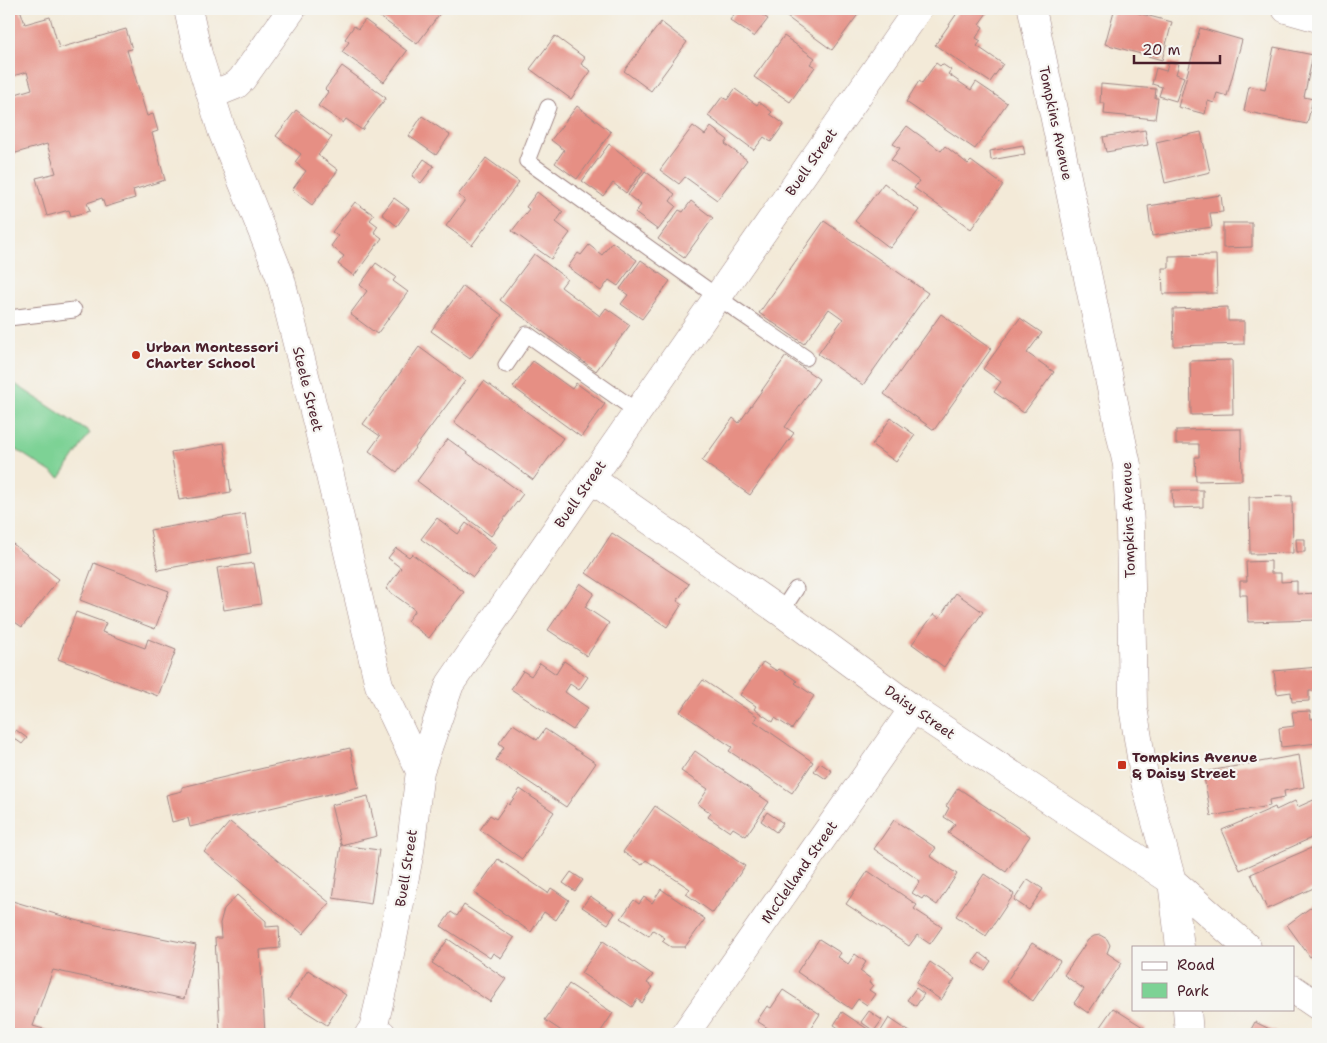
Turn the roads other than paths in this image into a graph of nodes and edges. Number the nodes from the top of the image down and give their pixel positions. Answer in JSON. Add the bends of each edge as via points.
{"nodes":[{"id":1,"x":188,"y":9,"type":"edge"},
{"id":2,"x":292,"y":9,"type":"edge"},
{"id":3,"x":918,"y":9,"type":"edge"},
{"id":4,"x":1032,"y":9,"type":"edge"},
{"id":5,"x":1286,"y":9,"type":"edge"},
{"id":6,"x":1318,"y":18,"type":"edge"},
{"id":7,"x":211,"y":95,"type":"junction"},
{"id":8,"x":548,"y":107,"type":"dead end"},
{"id":9,"x":718,"y":296,"type":"junction"},
{"id":10,"x":74,"y":310,"type":"dead end"},
{"id":11,"x":9,"y":318,"type":"edge"},
{"id":12,"x":806,"y":358,"type":"dead end"},
{"id":13,"x":506,"y":365,"type":"dead end"},
{"id":14,"x":638,"y":412,"type":"junction"},
{"id":15,"x":591,"y":479,"type":"junction"},
{"id":16,"x":796,"y":589,"type":"dead end"},
{"id":17,"x":781,"y":612,"type":"junction"},
{"id":18,"x":913,"y":709,"type":"junction"},
{"id":19,"x":420,"y":771,"type":"junction"},
{"id":20,"x":1172,"y":881,"type":"junction"},
{"id":21,"x":1180,"y":946,"type":"edge"},
{"id":22,"x":1246,"y":946,"type":"edge"},
{"id":23,"x":1294,"y":990,"type":"edge"},
{"id":24,"x":1318,"y":1006,"type":"edge"},
{"id":25,"x":1187,"y":1010,"type":"edge"},
{"id":26,"x":375,"y":1033,"type":"edge"},
{"id":27,"x":685,"y":1034,"type":"edge"},
{"id":28,"x":1189,"y":1034,"type":"edge"}],
"edges":[{"from":1,"to":7,"type":"street","name":"Steele Street"},
{"from":2,"to":7,"type":"street","via":[[242,79],[236,85]]},
{"from":3,"to":9,"type":"street","name":"Buell Street"},
{"from":4,"to":20,"type":"street","name":"Tompkins Avenue","via":[[1127,465],[1133,707],[1145,782]]},
{"from":5,"to":6,"type":"street"},
{"from":7,"to":19,"type":"street","name":"Steele Street","via":[[280,276],[379,686]]},
{"from":8,"to":9,"type":"lane","via":[[527,161]]},
{"from":9,"to":12,"type":"lane"},
{"from":9,"to":14,"type":"street","name":"Buell Street"},
{"from":10,"to":11,"type":"lane"},
{"from":13,"to":14,"type":"lane","via":[[527,334]]},
{"from":14,"to":15,"type":"street","name":"Buell Street"},
{"from":15,"to":17,"type":"street","name":"Daisy Street"},
{"from":15,"to":19,"type":"street","name":"Buell Street","via":[[450,684]]},
{"from":16,"to":17,"type":"lane"},
{"from":17,"to":18,"type":"street","name":"Daisy Street"},
{"from":18,"to":20,"type":"street","name":"Daisy Street"},
{"from":18,"to":27,"type":"street","name":"McClelland Street"},
{"from":19,"to":26,"type":"street","name":"Buell Street","via":[[410,851]]},
{"from":20,"to":21,"type":"street","name":"Tompkins Avenue"},
{"from":20,"to":22,"type":"street","name":"Daisy Street"},
{"from":23,"to":24,"type":"street"},
{"from":25,"to":28,"type":"street"}]}
